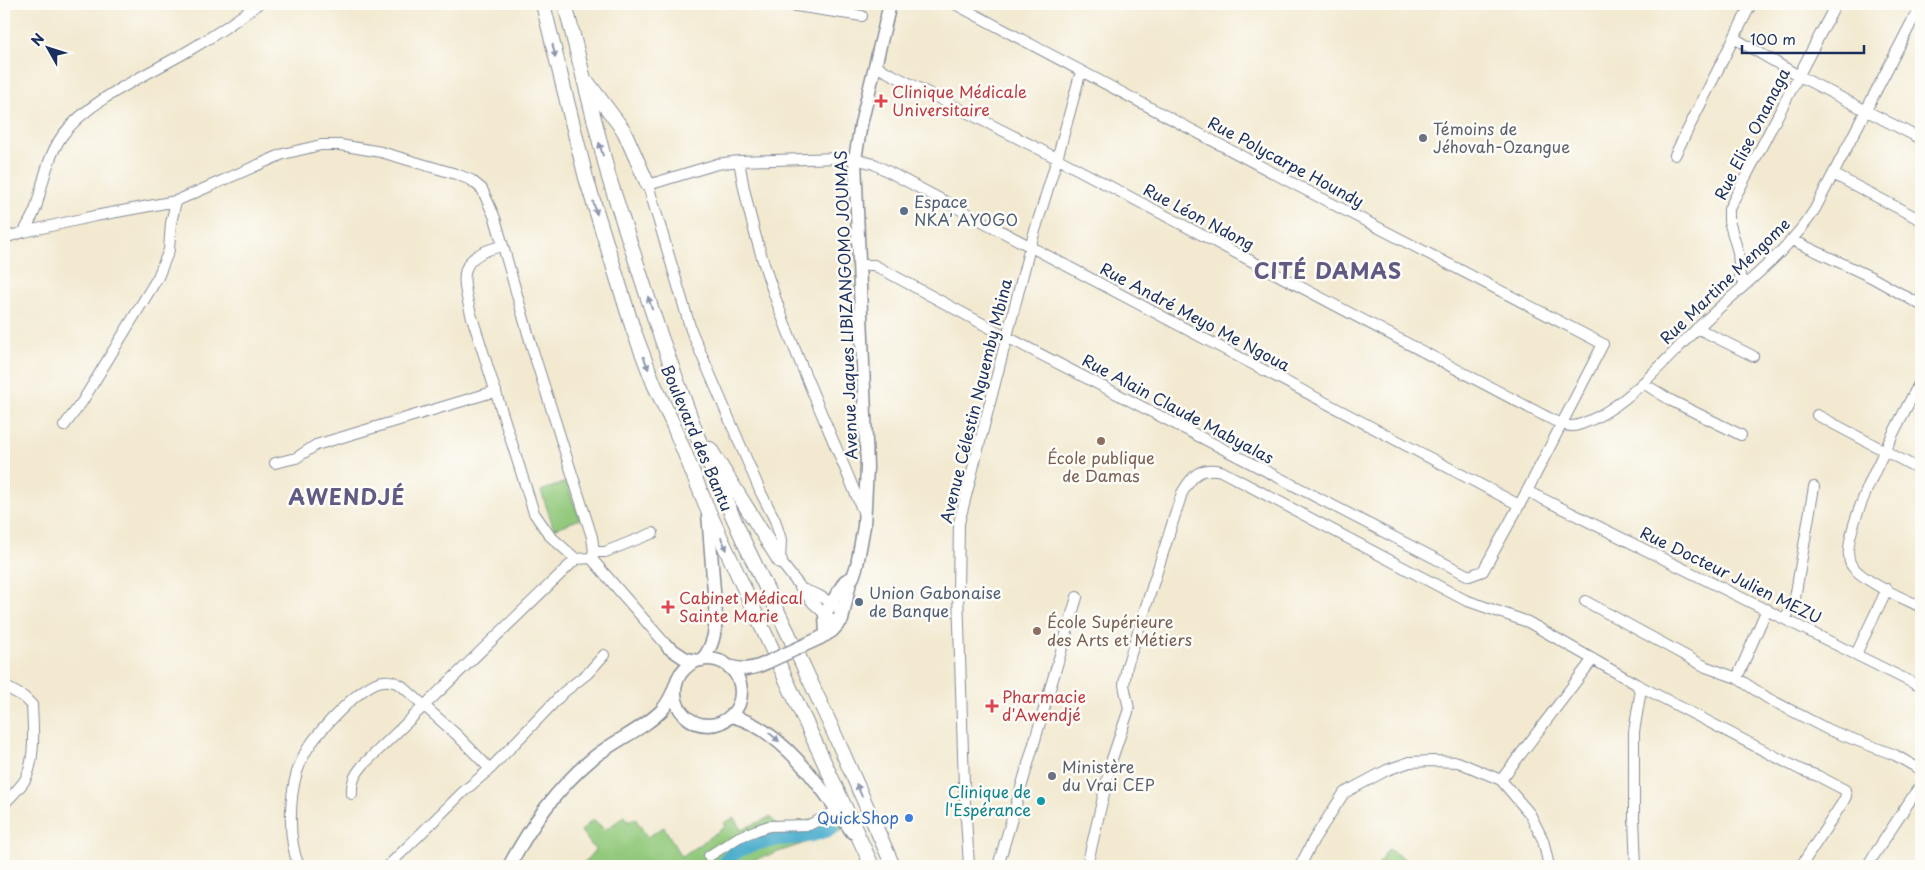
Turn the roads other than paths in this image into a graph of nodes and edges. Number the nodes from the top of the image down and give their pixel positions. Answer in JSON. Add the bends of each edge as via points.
{"nodes":[{"id":1,"x":258,"y":4,"type":"edge"},
{"id":2,"x":543,"y":4,"type":"edge"},
{"id":3,"x":565,"y":4,"type":"edge"},
{"id":4,"x":784,"y":4,"type":"edge"},
{"id":5,"x":890,"y":4,"type":"edge"},
{"id":6,"x":955,"y":4,"type":"edge"},
{"id":7,"x":1751,"y":4,"type":"edge"},
{"id":8,"x":1836,"y":4,"type":"edge"},
{"id":9,"x":1921,"y":4,"type":"edge"},
{"id":10,"x":862,"y":16,"type":"dead end"},
{"id":11,"x":1734,"y":38,"type":"junction"},
{"id":12,"x":875,"y":66,"type":"junction"},
{"id":13,"x":1080,"y":71,"type":"junction"},
{"id":14,"x":1799,"y":76,"type":"junction"},
{"id":15,"x":585,"y":79,"type":"junction"},
{"id":16,"x":1865,"y":110,"type":"junction"},
{"id":17,"x":1921,"y":139,"type":"edge"},
{"id":18,"x":1675,"y":155,"type":"dead end"},
{"id":19,"x":855,"y":159,"type":"junction"},
{"id":20,"x":1057,"y":159,"type":"junction"},
{"id":21,"x":739,"y":161,"type":"junction"},
{"id":22,"x":1833,"y":174,"type":"junction"},
{"id":23,"x":648,"y":185,"type":"junction"},
{"id":24,"x":176,"y":201,"type":"junction"},
{"id":25,"x":1921,"y":220,"type":"edge"},
{"id":26,"x":24,"y":232,"type":"junction"},
{"id":27,"x":6,"y":238,"type":"edge"},
{"id":28,"x":1792,"y":240,"type":"junction"},
{"id":29,"x":502,"y":246,"type":"junction"},
{"id":30,"x":1030,"y":246,"type":"junction"},
{"id":31,"x":859,"y":265,"type":"junction"},
{"id":32,"x":1744,"y":284,"type":"junction"},
{"id":33,"x":1921,"y":304,"type":"edge"},
{"id":34,"x":1697,"y":328,"type":"junction"},
{"id":35,"x":1007,"y":337,"type":"junction"},
{"id":36,"x":1753,"y":356,"type":"dead end"},
{"id":37,"x":1643,"y":383,"type":"junction"},
{"id":38,"x":1920,"y":387,"type":"edge"},
{"id":39,"x":496,"y":391,"type":"junction"},
{"id":40,"x":1817,"y":415,"type":"dead end"},
{"id":41,"x":1561,"y":424,"type":"junction"},
{"id":42,"x":64,"y":426,"type":"dead end"},
{"id":43,"x":1741,"y":435,"type":"dead end"},
{"id":44,"x":698,"y":438,"type":"junction"},
{"id":45,"x":1885,"y":452,"type":"junction"},
{"id":46,"x":275,"y":463,"type":"dead end"},
{"id":47,"x":1921,"y":470,"type":"edge"},
{"id":48,"x":1814,"y":487,"type":"dead end"},
{"id":49,"x":1527,"y":491,"type":"junction"},
{"id":50,"x":1519,"y":505,"type":"junction"},
{"id":51,"x":708,"y":510,"type":"junction"},
{"id":52,"x":865,"y":517,"type":"junction"},
{"id":53,"x":775,"y":520,"type":"junction"},
{"id":54,"x":762,"y":530,"type":"junction"},
{"id":55,"x":653,"y":534,"type":"dead end"},
{"id":56,"x":592,"y":555,"type":"junction"},
{"id":57,"x":576,"y":559,"type":"junction"},
{"id":58,"x":780,"y":561,"type":"junction"},
{"id":59,"x":854,"y":577,"type":"junction"},
{"id":60,"x":1886,"y":590,"type":"junction"},
{"id":61,"x":1077,"y":597,"type":"dead end"},
{"id":62,"x":1585,"y":601,"type":"dead end"},
{"id":63,"x":828,"y":608,"type":"junction"},
{"id":64,"x":1921,"y":608,"type":"edge"},
{"id":65,"x":1767,"y":609,"type":"junction"},
{"id":66,"x":1786,"y":618,"type":"junction"},
{"id":67,"x":841,"y":621,"type":"junction"},
{"id":68,"x":823,"y":637,"type":"junction"},
{"id":69,"x":668,"y":647,"type":"junction"},
{"id":70,"x":1856,"y":654,"type":"junction"},
{"id":71,"x":604,"y":655,"type":"dead end"},
{"id":72,"x":1593,"y":658,"type":"junction"},
{"id":73,"x":699,"y":660,"type":"junction"},
{"id":74,"x":762,"y":665,"type":"junction"},
{"id":75,"x":728,"y":666,"type":"junction"},
{"id":76,"x":1737,"y":678,"type":"junction"},
{"id":77,"x":677,"y":681,"type":"junction"},
{"id":78,"x":1636,"y":684,"type":"junction"},
{"id":79,"x":4,"y":686,"type":"edge"},
{"id":80,"x":1921,"y":687,"type":"edge"},
{"id":81,"x":741,"y":694,"type":"junction"},
{"id":82,"x":424,"y":707,"type":"junction"},
{"id":83,"x":731,"y":716,"type":"junction"},
{"id":84,"x":652,"y":719,"type":"junction"},
{"id":85,"x":688,"y":719,"type":"junction"},
{"id":86,"x":490,"y":769,"type":"junction"},
{"id":87,"x":1921,"y":770,"type":"edge"},
{"id":88,"x":1501,"y":780,"type":"junction"},
{"id":89,"x":1921,"y":784,"type":"edge"},
{"id":90,"x":352,"y":794,"type":"dead end"},
{"id":91,"x":4,"y":804,"type":"edge"},
{"id":92,"x":837,"y":811,"type":"junction"},
{"id":93,"x":862,"y":848,"type":"junction"},
{"id":94,"x":709,"y":856,"type":"dead end"},
{"id":95,"x":299,"y":866,"type":"edge"},
{"id":96,"x":388,"y":866,"type":"edge"},
{"id":97,"x":509,"y":866,"type":"edge"},
{"id":98,"x":872,"y":866,"type":"edge"},
{"id":99,"x":893,"y":866,"type":"edge"},
{"id":100,"x":969,"y":866,"type":"edge"},
{"id":101,"x":998,"y":866,"type":"edge"},
{"id":102,"x":1087,"y":866,"type":"edge"},
{"id":103,"x":1300,"y":866,"type":"edge"},
{"id":104,"x":1549,"y":866,"type":"edge"},
{"id":105,"x":1636,"y":866,"type":"edge"},
{"id":106,"x":1801,"y":866,"type":"edge"},
{"id":107,"x":1867,"y":866,"type":"edge"}],
"edges":[{"from":1,"to":26,"type":"street","via":[[189,50],[93,106],[75,121],[53,153],[37,206]]},
{"from":2,"to":51,"type":"highway","name":"Boulevard des Bantu","one_way":true,"via":[[577,149],[616,276],[654,384]]},
{"from":3,"to":15,"type":"highway","name":"Boulevard des Bantu"},
{"from":4,"to":10,"type":"street"},
{"from":5,"to":12,"type":"main road","name":"Avenue Jaques LIBIZANGOMO JOUMAS"},
{"from":6,"to":13,"type":"street","name":"Rue Polycarpe Houndy"},
{"from":7,"to":11,"type":"street"},
{"from":8,"to":14,"type":"street","name":"Rue Elise Onanaga"},
{"from":9,"to":16,"type":"street","name":"Rue Martine Mengome"},
{"from":11,"to":14,"type":"street"},
{"from":11,"to":18,"type":"street"},
{"from":12,"to":19,"type":"main road","name":"Avenue Jaques LIBIZANGOMO JOUMAS"},
{"from":12,"to":20,"type":"street","name":"Rue Léon Ndong"},
{"from":13,"to":20,"type":"street","name":"Avenue Célestin Nguemby Mbina"},
{"from":13,"to":41,"type":"street","name":"Rue Polycarpe Houndy","via":[[1603,344]]},
{"from":14,"to":16,"type":"street"},
{"from":14,"to":32,"type":"street","name":"Rue Elise Onanaga","via":[[1729,209],[1740,277]]},
{"from":15,"to":23,"type":"highway","via":[[624,131]]},
{"from":44,"to":15,"type":"highway","name":"Boulevard des Bantu","one_way":true,"via":[[658,330],[609,178]]},
{"from":16,"to":17,"type":"street"},
{"from":16,"to":22,"type":"street","name":"Rue Martine Mengome"},
{"from":19,"to":21,"type":"street","name":"Rue André Meyo Me Ngoua"},
{"from":19,"to":30,"type":"street","name":"Rue André Meyo Me Ngoua","via":[[874,164]]},
{"from":19,"to":31,"type":"main road","name":"Avenue Jaques LIBIZANGOMO JOUMAS"},
{"from":20,"to":30,"type":"street","name":"Avenue Célestin Nguemby Mbina"},
{"from":20,"to":41,"type":"street","name":"Rue Léon Ndong"},
{"from":21,"to":23,"type":"street","name":"Rue André Meyo Me Ngoua","via":[[717,164]]},
{"from":21,"to":52,"type":"street","via":[[771,290]]},
{"from":22,"to":25,"type":"street"},
{"from":22,"to":28,"type":"street","name":"Rue Martine Mengome","via":[[1807,222]]},
{"from":23,"to":53,"type":"street","via":[[691,330]]},
{"from":24,"to":26,"type":"street"},
{"from":24,"to":29,"type":"street","via":[[283,154],[320,145],[340,145],[381,152],[470,180],[482,189],[488,200]]},
{"from":24,"to":42,"type":"street","via":[[169,250],[158,277]]},
{"from":26,"to":27,"type":"street"},
{"from":28,"to":32,"type":"street","name":"Rue Martine Mengome"},
{"from":28,"to":33,"type":"street"},
{"from":29,"to":39,"type":"street","via":[[475,256],[465,271],[463,282]]},
{"from":29,"to":56,"type":"street","via":[[592,537]]},
{"from":30,"to":35,"type":"street","name":"Avenue Célestin Nguemby Mbina"},
{"from":30,"to":50,"type":"street","name":"Rue André Meyo Me Ngoua"},
{"from":31,"to":35,"type":"street","name":"Rue Alain Claude Mabyalas","via":[[874,265]]},
{"from":31,"to":52,"type":"main road","name":"Avenue Jaques LIBIZANGOMO JOUMAS","via":[[867,468]]},
{"from":32,"to":34,"type":"street","name":"Rue Martine Mengome"},
{"from":34,"to":36,"type":"street"},
{"from":34,"to":37,"type":"street","name":"Rue Martine Mengome"},
{"from":35,"to":50,"type":"street","name":"Rue Alain Claude Mabyalas","via":[[1469,576],[1483,571]]},
{"from":35,"to":100,"type":"street","name":"Avenue Célestin Nguemby Mbina","via":[[958,535]]},
{"from":37,"to":41,"type":"street","name":"Rue Martine Mengome","via":[[1595,418],[1577,426]]},
{"from":37,"to":43,"type":"street"},
{"from":38,"to":45,"type":"street"},
{"from":39,"to":46,"type":"street","via":[[316,445],[296,458]]},
{"from":39,"to":57,"type":"street","via":[[534,513],[550,536]]},
{"from":40,"to":45,"type":"street"},
{"from":41,"to":49,"type":"street"},
{"from":44,"to":54,"type":"highway","via":[[706,444]]},
{"from":99,"to":44,"type":"highway","name":"Boulevard des Bantu","one_way":true},
{"from":45,"to":47,"type":"street"},
{"from":45,"to":60,"type":"street","via":[[1867,486],[1848,554],[1852,566]]},
{"from":48,"to":66,"type":"street","via":[[1795,598]]},
{"from":49,"to":50,"type":"street"},
{"from":49,"to":65,"type":"street","name":"Rue Docteur Julien MEZU"},
{"from":51,"to":73,"type":"main road","via":[[715,634]]},
{"from":51,"to":93,"type":"highway","name":"Boulevard des Bantu","one_way":true},
{"from":52,"to":59,"type":"main road","name":"Avenue Jaques LIBIZANGOMO JOUMAS"},
{"from":53,"to":54,"type":"street"},
{"from":53,"to":58,"type":"street","via":[[781,540]]},
{"from":54,"to":58,"type":"highway"},
{"from":55,"to":56,"type":"street"},
{"from":56,"to":57,"type":"street"},
{"from":56,"to":69,"type":"street"},
{"from":57,"to":82,"type":"street"},
{"from":58,"to":63,"type":"street","via":[[805,590],[818,595]]},
{"from":59,"to":63,"type":"main road","via":[[845,581]]},
{"from":59,"to":67,"type":"main road","name":"Avenue Jaques LIBIZANGOMO JOUMAS"},
{"from":60,"to":64,"type":"street"},
{"from":60,"to":70,"type":"street"},
{"from":61,"to":101,"type":"street"},
{"from":62,"to":76,"type":"street","via":[[1706,667]]},
{"from":63,"to":67,"type":"street","via":[[839,608]]},
{"from":63,"to":68,"type":"main road"},
{"from":65,"to":66,"type":"street","name":"Rue Docteur Julien MEZU"},
{"from":65,"to":76,"type":"street"},
{"from":66,"to":70,"type":"street","name":"Rue Docteur Julien MEZU"},
{"from":67,"to":68,"type":"main road"},
{"from":68,"to":74,"type":"main road","bridge":true},
{"from":69,"to":73,"type":"main road","via":[[686,659]]},
{"from":69,"to":77,"type":"main road","via":[[676,660]]},
{"from":70,"to":80,"type":"street","name":"Rue Docteur Julien MEZU"},
{"from":71,"to":86,"type":"street"},
{"from":72,"to":78,"type":"street"},
{"from":72,"to":88,"type":"street"},
{"from":72,"to":102,"type":"street","via":[[1528,622],[1465,600],[1221,471],[1210,469],[1200,472],[1182,493],[1127,666],[1124,684],[1129,709],[1112,759]]},
{"from":73,"to":75,"type":"main road","via":[[713,659]]},
{"from":73,"to":77,"type":"main road","via":[[690,664]]},
{"from":74,"to":75,"type":"main road","via":[[742,670]]},
{"from":74,"to":81,"type":"main road","via":[[745,682]]},
{"from":75,"to":81,"type":"main road","via":[[738,678]]},
{"from":76,"to":87,"type":"street","via":[[1769,699],[1829,730],[1895,754]]},
{"from":77,"to":84,"type":"main road","via":[[664,708]]},
{"from":77,"to":85,"type":"main road","via":[[677,705]]},
{"from":78,"to":105,"type":"street","via":[[1640,695],[1634,732]]},
{"from":78,"to":106,"type":"street","via":[[1845,790],[1843,802]]},
{"from":79,"to":91,"type":"street","via":[[32,705],[31,758],[25,780]]},
{"from":81,"to":83,"type":"main road"},
{"from":82,"to":86,"type":"street","via":[[458,735]]},
{"from":82,"to":90,"type":"street","via":[[354,775]]},
{"from":82,"to":95,"type":"street","via":[[396,682],[382,681],[366,688],[313,740],[302,760],[295,784],[292,839]]},
{"from":83,"to":85,"type":"main road","via":[[706,725]]},
{"from":83,"to":92,"type":"main road","one_way":true,"via":[[745,719],[774,736],[797,759]]},
{"from":84,"to":85,"type":"main road","via":[[668,716]]},
{"from":84,"to":97,"type":"main road","via":[[594,757],[571,778],[540,813]]},
{"from":86,"to":96,"type":"street"},
{"from":88,"to":103,"type":"street","via":[[1458,762],[1410,762],[1387,770],[1344,793]]},
{"from":88,"to":104,"type":"street","via":[[1530,814],[1543,840]]},
{"from":89,"to":107,"type":"street"},
{"from":92,"to":93,"type":"main road"},
{"from":92,"to":94,"type":"street","via":[[809,825],[769,826],[757,830]]},
{"from":93,"to":98,"type":"highway","name":"Boulevard des Bantu"}]}
